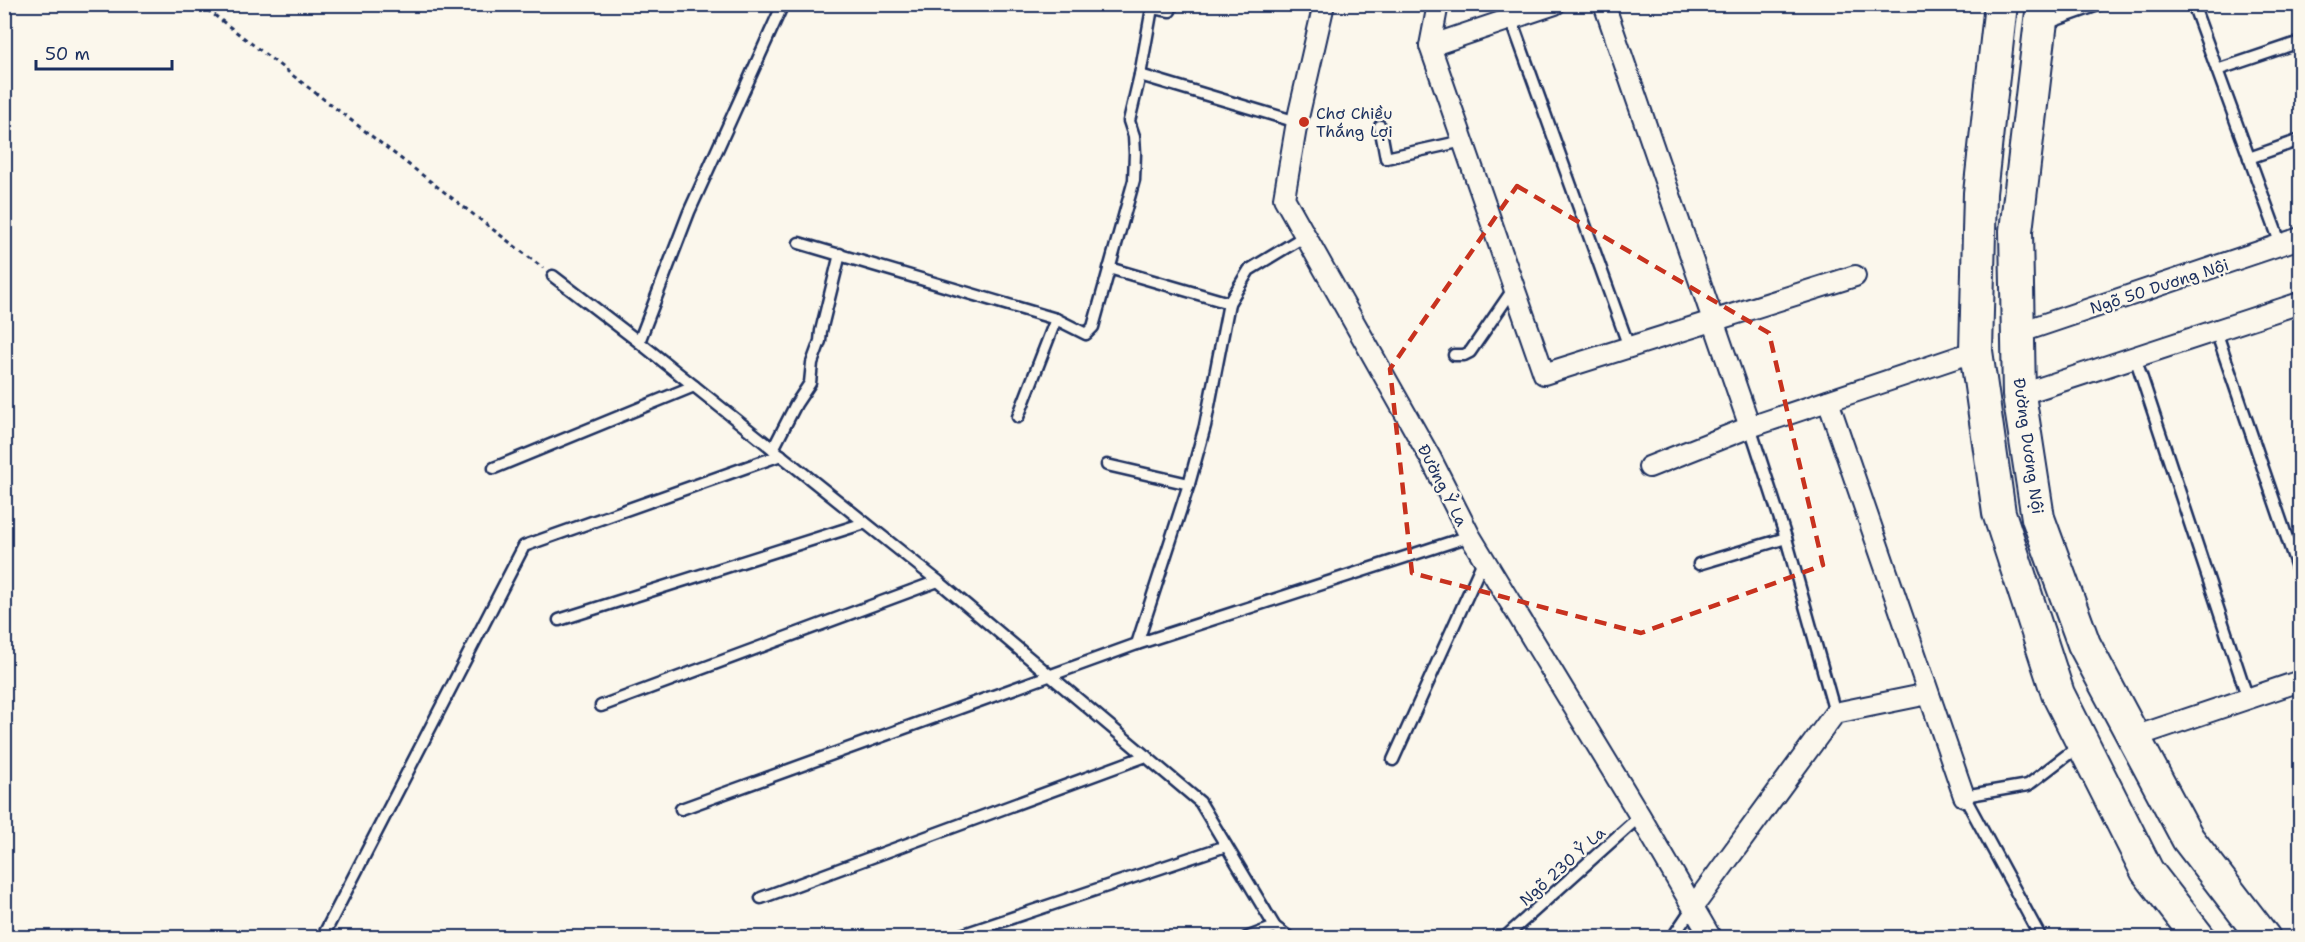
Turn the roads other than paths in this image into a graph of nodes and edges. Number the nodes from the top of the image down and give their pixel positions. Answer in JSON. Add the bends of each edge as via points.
{"nodes":[{"id":1,"x":783,"y":4,"type":"edge"},
{"id":2,"x":1172,"y":4,"type":"edge"},
{"id":3,"x":1324,"y":4,"type":"edge"},
{"id":4,"x":1438,"y":4,"type":"edge"},
{"id":5,"x":1555,"y":4,"type":"edge"},
{"id":6,"x":1604,"y":4,"type":"edge"},
{"id":7,"x":2101,"y":4,"type":"edge"},
{"id":8,"x":2193,"y":4,"type":"edge"},
{"id":9,"x":2000,"y":12,"type":"edge"},
{"id":10,"x":2041,"y":15,"type":"edge"},
{"id":11,"x":1511,"y":19,"type":"junction"},
{"id":12,"x":2301,"y":42,"type":"edge"},
{"id":13,"x":1430,"y":46,"type":"junction"},
{"id":14,"x":2217,"y":70,"type":"junction"},
{"id":15,"x":1140,"y":75,"type":"junction"},
{"id":16,"x":1297,"y":122,"type":"junction"},
{"id":17,"x":1380,"y":126,"type":"dead end"},
{"id":18,"x":2301,"y":140,"type":"edge"},
{"id":19,"x":1463,"y":141,"type":"junction"},
{"id":20,"x":2249,"y":158,"type":"junction"},
{"id":21,"x":1305,"y":236,"type":"junction"},
{"id":22,"x":2301,"y":238,"type":"edge"},
{"id":23,"x":799,"y":243,"type":"dead end"},
{"id":24,"x":2281,"y":245,"type":"junction"},
{"id":25,"x":840,"y":254,"type":"junction"},
{"id":26,"x":1110,"y":268,"type":"junction"},
{"id":27,"x":553,"y":276,"type":"road end"},
{"id":28,"x":1854,"y":276,"type":"dead end"},
{"id":29,"x":1514,"y":288,"type":"junction"},
{"id":30,"x":1229,"y":303,"type":"junction"},
{"id":31,"x":2300,"y":304,"type":"edge"},
{"id":32,"x":1056,"y":320,"type":"junction"},
{"id":33,"x":1713,"y":320,"type":"junction"},
{"id":34,"x":2216,"y":331,"type":"junction"},
{"id":35,"x":2018,"y":333,"type":"junction"},
{"id":36,"x":639,"y":342,"type":"junction"},
{"id":37,"x":1629,"y":347,"type":"junction"},
{"id":38,"x":1976,"y":351,"type":"junction"},
{"id":39,"x":1454,"y":355,"type":"dead end"},
{"id":40,"x":2135,"y":357,"type":"junction"},
{"id":41,"x":694,"y":386,"type":"junction"},
{"id":42,"x":2019,"y":395,"type":"junction"},
{"id":43,"x":1828,"y":401,"type":"junction"},
{"id":44,"x":1018,"y":417,"type":"dead end"},
{"id":45,"x":1750,"y":427,"type":"junction"},
{"id":46,"x":777,"y":452,"type":"junction"},
{"id":47,"x":1107,"y":465,"type":"dead end"},
{"id":48,"x":1649,"y":467,"type":"dead end"},
{"id":49,"x":494,"y":468,"type":"dead end"},
{"id":50,"x":1189,"y":484,"type":"junction"},
{"id":51,"x":865,"y":523,"type":"junction"},
{"id":52,"x":1470,"y":536,"type":"junction"},
{"id":53,"x":1786,"y":538,"type":"junction"},
{"id":54,"x":1484,"y":559,"type":"junction"},
{"id":55,"x":1699,"y":564,"type":"dead end"},
{"id":56,"x":2301,"y":576,"type":"edge"},
{"id":57,"x":938,"y":581,"type":"junction"},
{"id":58,"x":559,"y":620,"type":"dead end"},
{"id":59,"x":1137,"y":645,"type":"junction"},
{"id":60,"x":1050,"y":675,"type":"junction"},
{"id":61,"x":2301,"y":681,"type":"edge"},
{"id":62,"x":1928,"y":694,"type":"junction"},
{"id":63,"x":2248,"y":699,"type":"junction"},
{"id":64,"x":601,"y":706,"type":"dead end"},
{"id":65,"x":1835,"y":713,"type":"junction"},
{"id":66,"x":2134,"y":737,"type":"junction"},
{"id":67,"x":2082,"y":743,"type":"junction"},
{"id":68,"x":1146,"y":756,"type":"junction"},
{"id":69,"x":1393,"y":760,"type":"dead end"},
{"id":70,"x":1964,"y":796,"type":"junction"},
{"id":71,"x":681,"y":809,"type":"dead end"},
{"id":72,"x":1640,"y":816,"type":"junction"},
{"id":73,"x":1226,"y":846,"type":"junction"},
{"id":74,"x":761,"y":898,"type":"dead end"},
{"id":75,"x":1693,"y":907,"type":"junction"},
{"id":76,"x":1275,"y":927,"type":"junction"},
{"id":77,"x":322,"y":938,"type":"edge"},
{"id":78,"x":952,"y":938,"type":"edge"},
{"id":79,"x":1246,"y":938,"type":"edge"},
{"id":80,"x":1264,"y":938,"type":"edge"},
{"id":81,"x":1290,"y":938,"type":"edge"},
{"id":82,"x":1504,"y":938,"type":"edge"},
{"id":83,"x":1672,"y":938,"type":"edge"},
{"id":84,"x":1711,"y":938,"type":"edge"},
{"id":85,"x":2041,"y":938,"type":"edge"},
{"id":86,"x":2199,"y":938,"type":"edge"},
{"id":87,"x":2264,"y":938,"type":"edge"}],
"edges":[{"from":1,"to":36,"type":"lane","via":[[689,212]]},
{"from":2,"to":15,"type":"lane","via":[[1170,11],[1152,8]]},
{"from":3,"to":16,"type":"street","name":"Đường Ỷ La"},
{"from":4,"to":13,"type":"street"},
{"from":5,"to":11,"type":"street"},
{"from":6,"to":33,"type":"street"},
{"from":7,"to":10,"type":"lane"},
{"from":8,"to":14,"type":"lane"},
{"from":9,"to":10,"type":"main road"},
{"from":9,"to":38,"type":"main road","via":[[1980,193]]},
{"from":10,"to":35,"type":"main road","name":"Đường Dương Nội","via":[[2016,231]]},
{"from":11,"to":13,"type":"street"},
{"from":11,"to":37,"type":"lane"},
{"from":12,"to":14,"type":"lane"},
{"from":13,"to":19,"type":"street"},
{"from":14,"to":20,"type":"lane"},
{"from":15,"to":16,"type":"lane"},
{"from":15,"to":26,"type":"lane","via":[[1129,121],[1134,136],[1134,180]]},
{"from":16,"to":21,"type":"street","name":"Đường Ỷ La","via":[[1284,198]]},
{"from":17,"to":19,"type":"lane","via":[[1386,158]]},
{"from":18,"to":20,"type":"lane"},
{"from":19,"to":29,"type":"street"},
{"from":20,"to":24,"type":"lane"},
{"from":21,"to":30,"type":"lane","via":[[1249,270]]},
{"from":21,"to":52,"type":"street","name":"Đường Ỷ La"},
{"from":22,"to":24,"type":"street","name":"Ngõ 50 Dương Nội"},
{"from":23,"to":25,"type":"lane"},
{"from":24,"to":35,"type":"street","name":"Ngõ 50 Dương Nội"},
{"from":25,"to":32,"type":"lane"},
{"from":25,"to":46,"type":"lane","via":[[810,383],[795,404]]},
{"from":26,"to":30,"type":"lane"},
{"from":26,"to":32,"type":"lane","via":[[1091,331],[1086,334]]},
{"from":27,"to":36,"type":"lane"},
{"from":28,"to":33,"type":"street"},
{"from":29,"to":37,"type":"street","via":[[1544,374]]},
{"from":29,"to":39,"type":"lane","via":[[1470,352]]},
{"from":30,"to":50,"type":"lane","via":[[1205,426]]},
{"from":31,"to":34,"type":"street"},
{"from":32,"to":44,"type":"lane"},
{"from":33,"to":37,"type":"street"},
{"from":33,"to":45,"type":"street"},
{"from":34,"to":40,"type":"street"},
{"from":34,"to":56,"type":"lane"},
{"from":35,"to":42,"type":"main road","name":"Đường Dương Nội"},
{"from":36,"to":41,"type":"lane"},
{"from":38,"to":43,"type":"street"},
{"from":38,"to":67,"type":"main road","via":[[1999,513],[2058,694]]},
{"from":40,"to":42,"type":"street"},
{"from":40,"to":63,"type":"lane"},
{"from":41,"to":46,"type":"lane"},
{"from":41,"to":49,"type":"lane"},
{"from":42,"to":66,"type":"main road","name":"Đường Dương Nội","via":[[2038,518],[2084,644]]},
{"from":43,"to":45,"type":"street"},
{"from":43,"to":62,"type":"street"},
{"from":45,"to":48,"type":"street"},
{"from":45,"to":53,"type":"lane"},
{"from":46,"to":51,"type":"lane"},
{"from":46,"to":77,"type":"lane","via":[[524,546]]},
{"from":47,"to":50,"type":"lane"},
{"from":50,"to":59,"type":"lane"},
{"from":51,"to":57,"type":"lane"},
{"from":51,"to":58,"type":"lane"},
{"from":52,"to":54,"type":"street","name":"Đường Ỷ La"},
{"from":52,"to":59,"type":"lane"},
{"from":53,"to":55,"type":"lane"},
{"from":53,"to":65,"type":"lane"},
{"from":54,"to":69,"type":"lane"},
{"from":54,"to":72,"type":"street","name":"Đường Ỷ La"},
{"from":57,"to":60,"type":"lane"},
{"from":57,"to":64,"type":"lane"},
{"from":59,"to":60,"type":"lane"},
{"from":60,"to":68,"type":"lane"},
{"from":60,"to":71,"type":"lane"},
{"from":61,"to":63,"type":"street"},
{"from":62,"to":65,"type":"street"},
{"from":62,"to":70,"type":"street"},
{"from":63,"to":66,"type":"street"},
{"from":65,"to":75,"type":"street"},
{"from":66,"to":87,"type":"main road","name":"Đường Dương Nội","via":[[2188,839]]},
{"from":67,"to":70,"type":"lane","via":[[2028,785]]},
{"from":67,"to":86,"type":"main road","via":[[2147,871]]},
{"from":68,"to":73,"type":"lane","via":[[1200,802]]},
{"from":68,"to":74,"type":"lane"},
{"from":70,"to":85,"type":"lane"},
{"from":72,"to":75,"type":"street","name":"Đường Ỷ La"},
{"from":72,"to":82,"type":"lane","name":"Ngõ 230 Ỷ La"},
{"from":73,"to":76,"type":"lane"},
{"from":73,"to":78,"type":"lane"},
{"from":75,"to":83,"type":"lane"},
{"from":75,"to":84,"type":"street","name":"Đường Ỷ La"},
{"from":76,"to":79,"type":"lane"},
{"from":76,"to":80,"type":"lane"},
{"from":76,"to":81,"type":"lane"}]}
